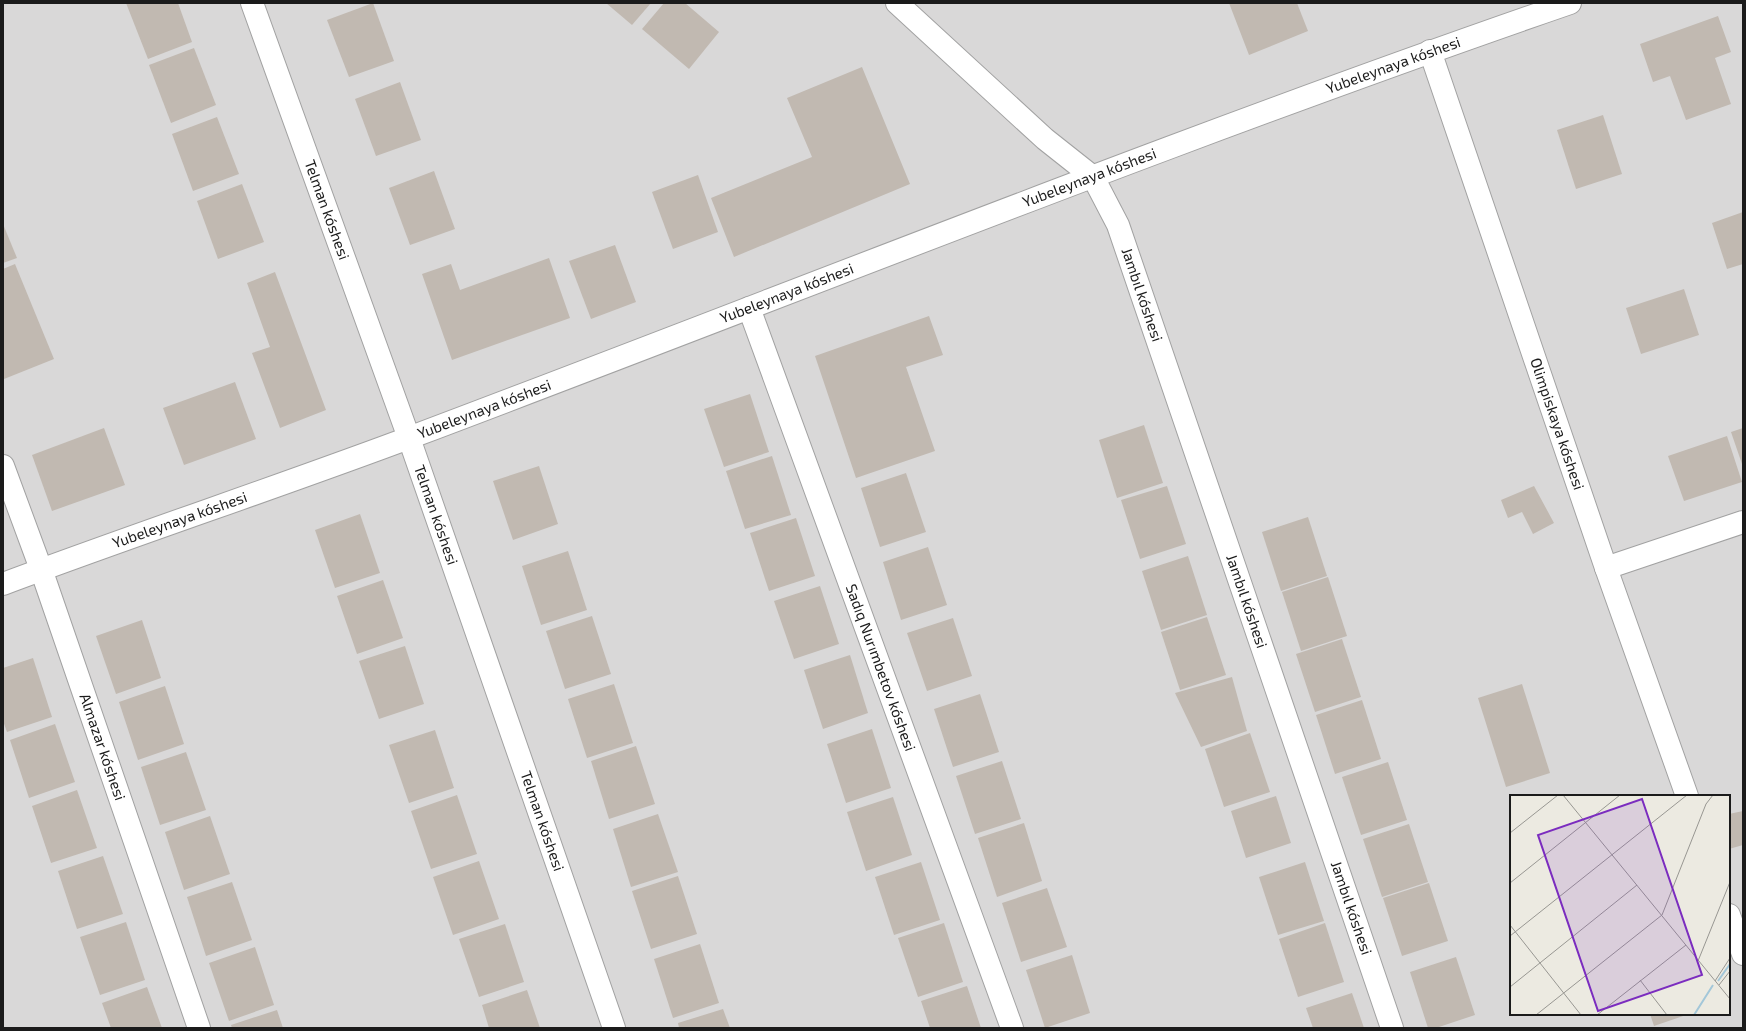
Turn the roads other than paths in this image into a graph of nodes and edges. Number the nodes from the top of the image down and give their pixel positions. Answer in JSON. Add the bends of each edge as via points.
{"nodes":[{"id":1,"x":252,"y":3,"type":"edge"},
{"id":2,"x":897,"y":3,"type":"edge"},
{"id":3,"x":1570,"y":3,"type":"edge"},
{"id":4,"x":1430,"y":52,"type":"junction"},
{"id":5,"x":1093,"y":177,"type":"junction"},
{"id":6,"x":749,"y":308,"type":"junction"},
{"id":7,"x":409,"y":438,"type":"junction"},
{"id":8,"x":3,"y":466,"type":"edge"},
{"id":9,"x":1743,"y":522,"type":"edge"},
{"id":10,"x":1606,"y":568,"type":"junction"},
{"id":11,"x":41,"y":569,"type":"junction"},
{"id":12,"x":3,"y":584,"type":"edge"},
{"id":13,"x":1687,"y":795,"type":"edge"},
{"id":14,"x":1730,"y":918,"type":"edge"},
{"id":15,"x":1743,"y":954,"type":"edge"},
{"id":16,"x":200,"y":1028,"type":"edge"},
{"id":17,"x":614,"y":1028,"type":"edge"},
{"id":18,"x":1012,"y":1028,"type":"edge"},
{"id":19,"x":1392,"y":1028,"type":"edge"}],
"edges":[{"from":1,"to":7,"type":"street","name":"Telman kóshesi"},
{"from":2,"to":5,"type":"street","via":[[1045,139]]},
{"from":3,"to":4,"type":"street","name":"Yubeleynaya kóshesi"},
{"from":4,"to":5,"type":"street","name":"Yubeleynaya kóshesi"},
{"from":4,"to":10,"type":"street","name":"Olimpiskaya kóshesi"},
{"from":5,"to":6,"type":"street","name":"Yubeleynaya kóshesi"},
{"from":5,"to":19,"type":"street","name":"Jambıl kóshesi","via":[[1118,225]]},
{"from":6,"to":7,"type":"street","name":"Yubeleynaya kóshesi"},
{"from":6,"to":18,"type":"street","name":"Sadıq Nurımbetov kóshesi"},
{"from":7,"to":11,"type":"street","name":"Yubeleynaya kóshesi"},
{"from":7,"to":17,"type":"street","name":"Telman kóshesi"},
{"from":8,"to":11,"type":"street","name":"Almazar kóshesi"},
{"from":9,"to":10,"type":"street"},
{"from":10,"to":13,"type":"street","name":"Olimpiskaya kóshesi"},
{"from":11,"to":12,"type":"street","name":"Yubeleynaya kóshesi"},
{"from":11,"to":16,"type":"street","name":"Almazar kóshesi"},
{"from":14,"to":15,"type":"street"}]}
